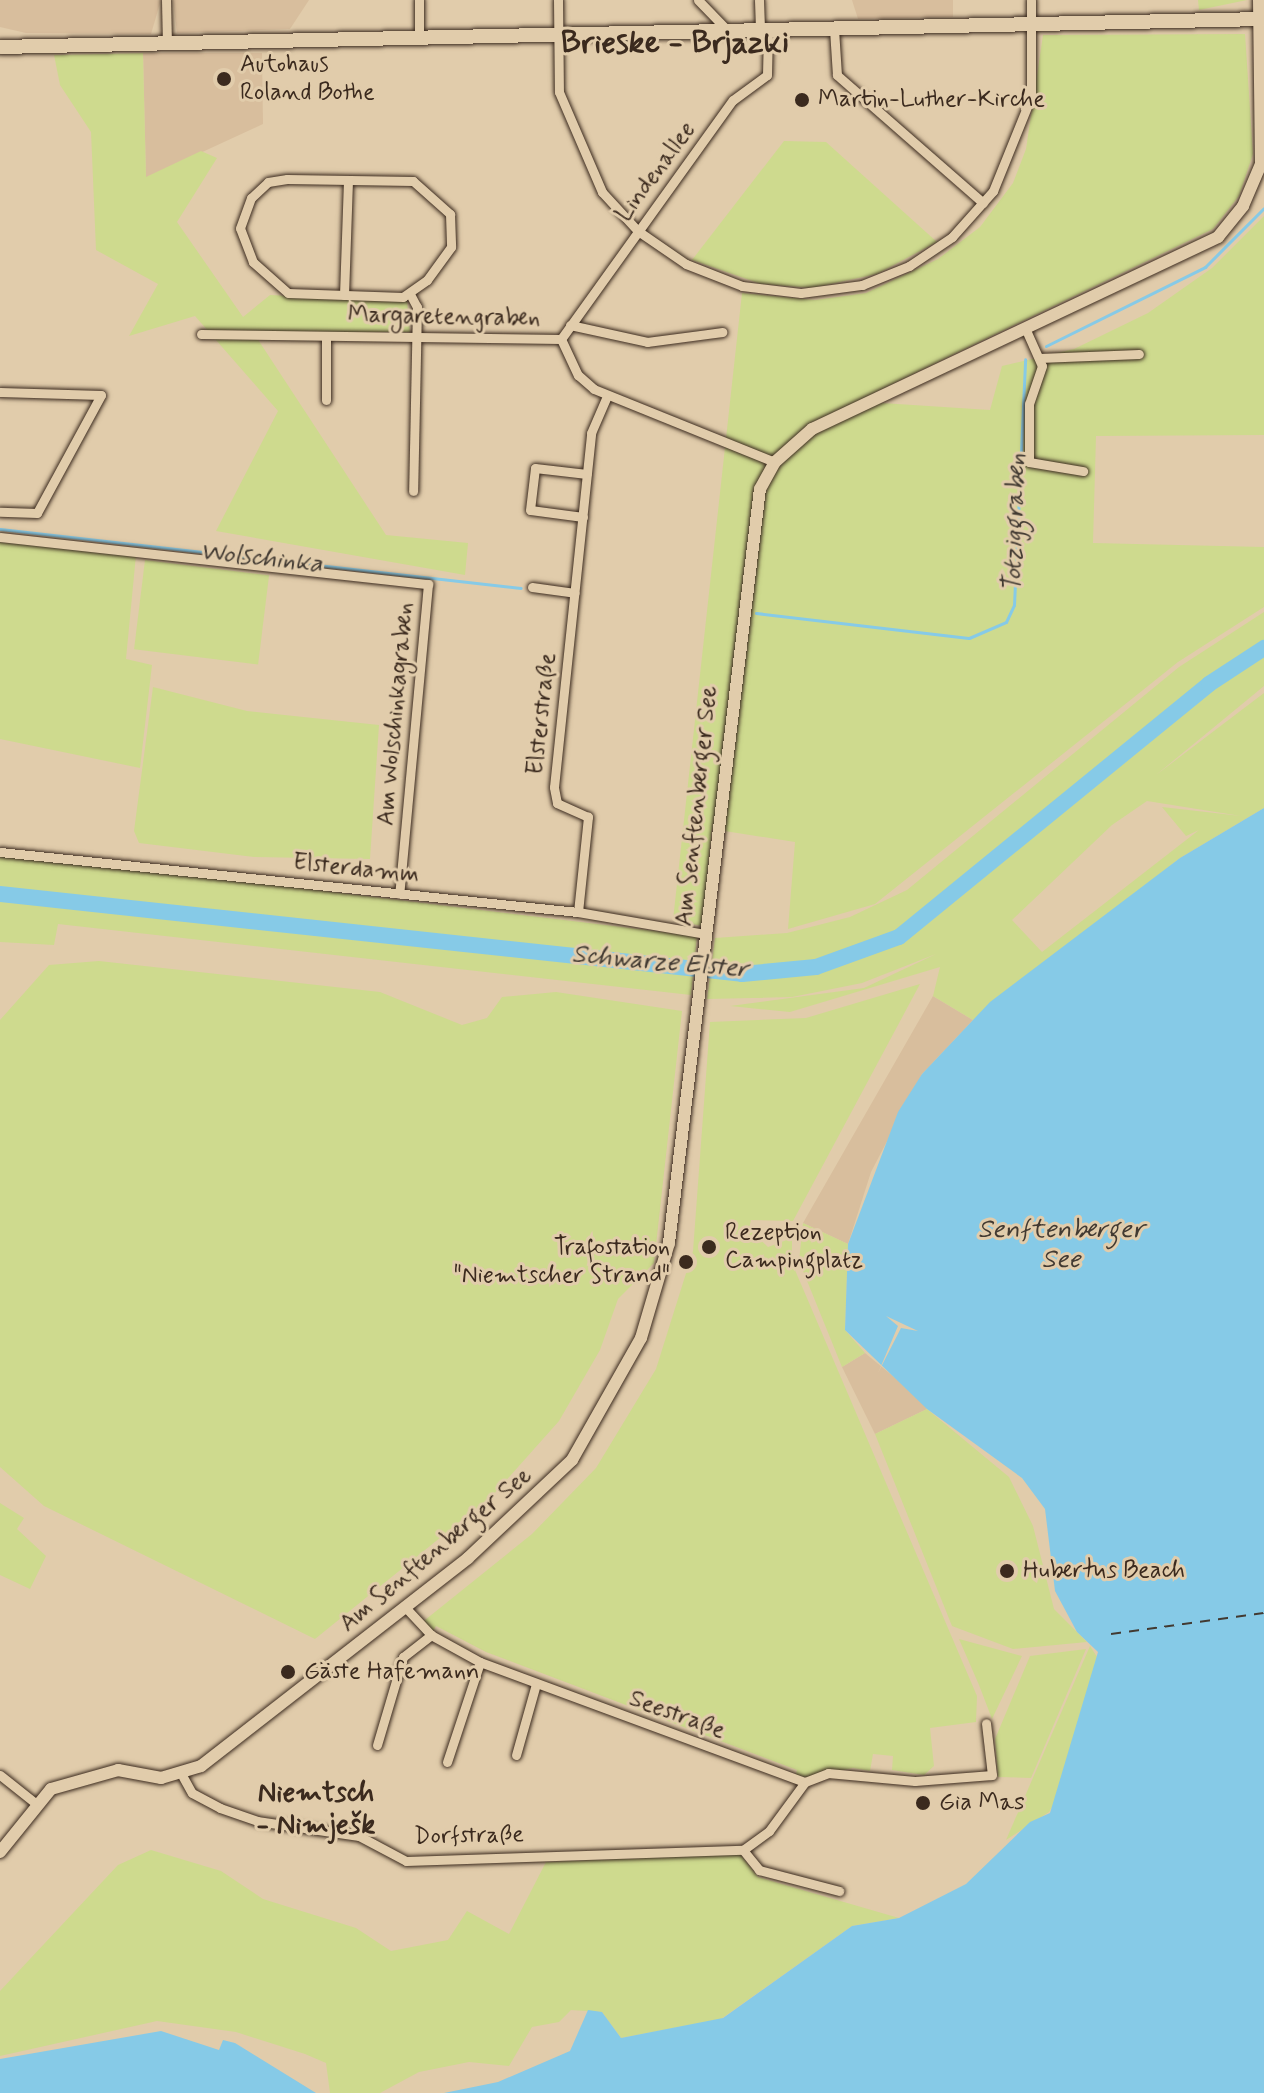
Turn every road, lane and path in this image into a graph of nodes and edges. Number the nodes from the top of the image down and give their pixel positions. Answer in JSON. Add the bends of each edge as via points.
{"nodes":[{"id":1,"x":166,"y":0,"type":"edge"},
{"id":2,"x":419,"y":0,"type":"edge"},
{"id":3,"x":558,"y":0,"type":"edge"},
{"id":4,"x":698,"y":0,"type":"edge"},
{"id":5,"x":759,"y":0,"type":"edge"},
{"id":6,"x":1031,"y":0,"type":"edge"},
{"id":7,"x":1259,"y":0,"type":"edge"},
{"id":8,"x":1262,"y":19,"type":"edge"},
{"id":9,"x":1032,"y":25,"type":"junction"},
{"id":10,"x":834,"y":29,"type":"junction"},
{"id":11,"x":764,"y":30,"type":"junction"},
{"id":12,"x":728,"y":31,"type":"junction"},
{"id":13,"x":556,"y":35,"type":"junction"},
{"id":14,"x":419,"y":38,"type":"junction"},
{"id":15,"x":167,"y":44,"type":"junction"},
{"id":16,"x":0,"y":47,"type":"edge"},
{"id":17,"x":348,"y":180,"type":"junction"},
{"id":18,"x":983,"y":203,"type":"junction"},
{"id":19,"x":638,"y":231,"type":"junction"},
{"id":20,"x":410,"y":294,"type":"junction"},
{"id":21,"x":344,"y":295,"type":"junction"},
{"id":22,"x":570,"y":325,"type":"junction"},
{"id":23,"x":1026,"y":330,"type":"junction"},
{"id":24,"x":722,"y":332,"type":"dead end"},
{"id":25,"x":201,"y":334,"type":"dead end"},
{"id":26,"x":326,"y":336,"type":"junction"},
{"id":27,"x":417,"y":336,"type":"junction"},
{"id":28,"x":561,"y":339,"type":"junction"},
{"id":29,"x":1139,"y":354,"type":"dead end"},
{"id":30,"x":1039,"y":358,"type":"junction"},
{"id":31,"x":0,"y":392,"type":"edge"},
{"id":32,"x":607,"y":396,"type":"junction"},
{"id":33,"x":326,"y":400,"type":"dead end"},
{"id":34,"x":775,"y":462,"type":"junction"},
{"id":35,"x":1083,"y":471,"type":"dead end"},
{"id":36,"x":587,"y":474,"type":"junction"},
{"id":37,"x":413,"y":491,"type":"dead end"},
{"id":38,"x":0,"y":512,"type":"edge"},
{"id":39,"x":583,"y":517,"type":"junction"},
{"id":40,"x":0,"y":537,"type":"edge"},
{"id":41,"x":532,"y":587,"type":"dead end"},
{"id":42,"x":575,"y":593,"type":"junction"},
{"id":43,"x":0,"y":852,"type":"edge"},
{"id":44,"x":399,"y":894,"type":"junction"},
{"id":45,"x":578,"y":912,"type":"junction"},
{"id":46,"x":705,"y":940,"type":"junction"},
{"id":47,"x":405,"y":1607,"type":"junction"},
{"id":48,"x":431,"y":1635,"type":"junction"},
{"id":49,"x":480,"y":1662,"type":"junction"},
{"id":50,"x":536,"y":1684,"type":"junction"},
{"id":51,"x":986,"y":1723,"type":"dead end"},
{"id":52,"x":377,"y":1745,"type":"dead end"},
{"id":53,"x":516,"y":1755,"type":"dead end"},
{"id":54,"x":447,"y":1762,"type":"dead end"},
{"id":55,"x":0,"y":1775,"type":"edge"},
{"id":56,"x":183,"y":1777,"type":"junction"},
{"id":57,"x":805,"y":1782,"type":"junction"},
{"id":58,"x":34,"y":1802,"type":"junction"},
{"id":59,"x":743,"y":1850,"type":"junction"},
{"id":60,"x":0,"y":1852,"type":"edge"},
{"id":61,"x":839,"y":1891,"type":"dead end"}],
"edges":[{"from":1,"to":15,"type":"street"},
{"from":2,"to":14,"type":"street"},
{"from":3,"to":13,"type":"street"},
{"from":4,"to":12,"type":"street"},
{"from":5,"to":11,"type":"street"},
{"from":6,"to":9,"type":"street"},
{"from":7,"to":8,"type":"street","name":"Am Senftenberger See"},
{"from":8,"to":9,"type":"main road"},
{"from":8,"to":23,"type":"street","name":"Am Senftenberger See","via":[[1261,164],[1243,206],[1190,256]]},
{"from":9,"to":10,"type":"main road"},
{"from":9,"to":18,"type":"street","via":[[1023,128]]},
{"from":10,"to":11,"type":"main road"},
{"from":10,"to":18,"type":"street","via":[[837,75]]},
{"from":11,"to":12,"type":"main road"},
{"from":11,"to":19,"type":"street","name":"Lindenallee","via":[[767,75],[733,100]]},
{"from":12,"to":13,"type":"main road"},
{"from":13,"to":14,"type":"main road"},
{"from":13,"to":19,"type":"street","via":[[559,92],[572,136],[602,192]]},
{"from":14,"to":15,"type":"main road"},
{"from":15,"to":16,"type":"main road"},
{"from":17,"to":20,"type":"street","via":[[413,181],[450,214],[451,247]]},
{"from":17,"to":21,"type":"street"},
{"from":17,"to":21,"type":"street","via":[[268,182],[251,198],[240,228],[248,255],[273,284],[288,293]]},
{"from":18,"to":19,"type":"street","via":[[952,237],[909,266],[826,292],[727,281]]},
{"from":19,"to":22,"type":"street","name":"Lindenallee"},
{"from":20,"to":21,"type":"street"},
{"from":20,"to":27,"type":"street"},
{"from":22,"to":24,"type":"street","name":"Margaretengraben","via":[[647,342]]},
{"from":22,"to":28,"type":"street","name":"Lindenallee"},
{"from":23,"to":30,"type":"street"},
{"from":23,"to":34,"type":"street","name":"Am Senftenberger See","via":[[812,429]]},
{"from":25,"to":26,"type":"street","name":"Margaretengraben"},
{"from":26,"to":27,"type":"street","name":"Margaretengraben"},
{"from":26,"to":33,"type":"street","name":"Margaretengraben"},
{"from":27,"to":28,"type":"street","name":"Margaretengraben"},
{"from":27,"to":37,"type":"street"},
{"from":28,"to":32,"type":"street","via":[[578,375]]},
{"from":29,"to":30,"type":"street"},
{"from":30,"to":35,"type":"street","via":[[1029,404],[1029,462]]},
{"from":31,"to":38,"type":"street","via":[[101,395],[37,513]]},
{"from":32,"to":34,"type":"street"},
{"from":32,"to":36,"type":"street","name":"Elsterstraße","via":[[591,433]]},
{"from":34,"to":46,"type":"street","name":"Am Senftenberger See","via":[[753,513]]},
{"from":36,"to":39,"type":"street","name":"Elsterstraße"},
{"from":36,"to":39,"type":"street","via":[[535,468],[530,510]]},
{"from":39,"to":42,"type":"street","name":"Elsterstraße"},
{"from":40,"to":44,"type":"street","name":"Am Wolschinkagraben","via":[[428,584]]},
{"from":41,"to":42,"type":"street"},
{"from":42,"to":45,"type":"street","name":"Elsterstraße","via":[[554,787],[557,803],[588,817]]},
{"from":43,"to":44,"type":"street","name":"Elsterdamm"},
{"from":44,"to":45,"type":"street","name":"Elsterdamm"},
{"from":45,"to":46,"type":"street","name":"Elsterdamm"},
{"from":46,"to":47,"type":"street","name":"Am Senftenberger See","via":[[669,1243],[624,1374],[572,1460],[540,1495]]},
{"from":47,"to":48,"type":"street","name":"Seestraße"},
{"from":47,"to":56,"type":"street","name":"Am Senftenberger See"},
{"from":48,"to":49,"type":"street","name":"Seestraße"},
{"from":48,"to":52,"type":"street","via":[[403,1657]]},
{"from":49,"to":50,"type":"street","name":"Seestraße"},
{"from":49,"to":54,"type":"street"},
{"from":50,"to":53,"type":"street"},
{"from":50,"to":57,"type":"street","name":"Seestraße"},
{"from":51,"to":57,"type":"street","via":[[992,1775],[915,1781],[849,1771]]},
{"from":55,"to":58,"type":"street"},
{"from":56,"to":58,"type":"street","via":[[118,1770],[51,1789]]},
{"from":56,"to":59,"type":"street","name":"Dorfstraße","via":[[192,1793],[220,1808],[257,1821],[359,1836],[406,1861]]},
{"from":57,"to":59,"type":"street","via":[[769,1831]]},
{"from":58,"to":60,"type":"street"},
{"from":59,"to":61,"type":"street","via":[[759,1870]]}]}
